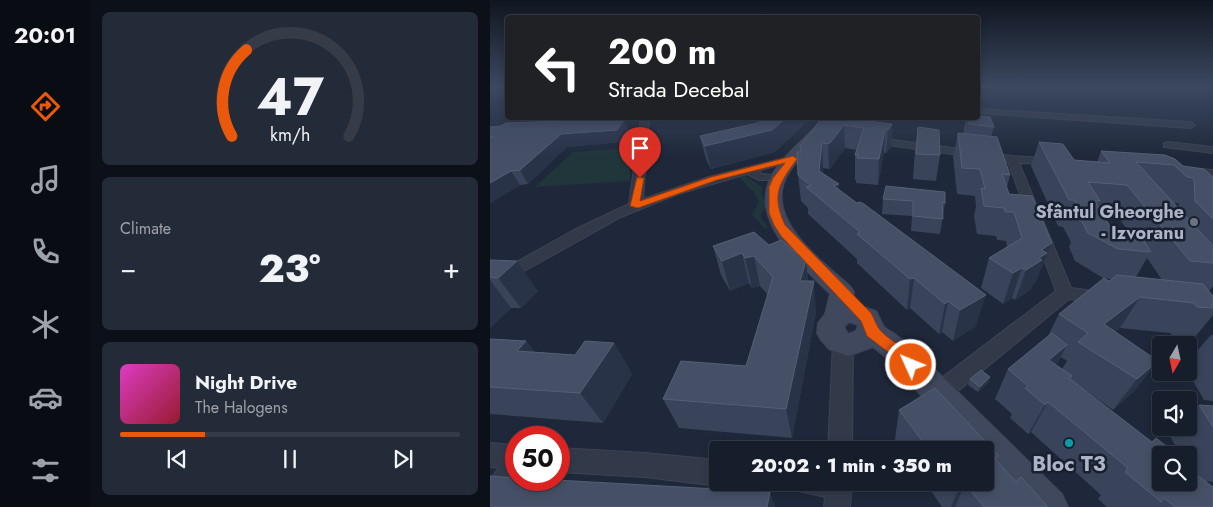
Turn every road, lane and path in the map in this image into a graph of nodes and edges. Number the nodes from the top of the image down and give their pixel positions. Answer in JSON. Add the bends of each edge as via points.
{"nodes":[{"id":1,"x":980,"y":111,"type":"edge"},
{"id":2,"x":644,"y":120,"type":"edge"},
{"id":3,"x":829,"y":120,"type":"edge"},
{"id":4,"x":1191,"y":125,"type":"dead end"},
{"id":5,"x":857,"y":138,"type":"edge"},
{"id":6,"x":1168,"y":146,"type":"dead end"},
{"id":7,"x":1213,"y":150,"type":"edge"},
{"id":8,"x":793,"y":159,"type":"junction"},
{"id":9,"x":1012,"y":159,"type":"junction"},
{"id":10,"x":1062,"y":162,"type":"edge"},
{"id":11,"x":749,"y":170,"type":"junction"},
{"id":12,"x":1178,"y":170,"type":"edge"},
{"id":13,"x":1213,"y":173,"type":"edge"},
{"id":14,"x":777,"y":178,"type":"junction"},
{"id":15,"x":635,"y":206,"type":"junction"},
{"id":16,"x":490,"y":284,"type":"edge"},
{"id":17,"x":1065,"y":293,"type":"junction"},
{"id":18,"x":1117,"y":298,"type":"edge"},
{"id":19,"x":853,"y":313,"type":"junction"},
{"id":20,"x":844,"y":344,"type":"joint"},
{"id":21,"x":939,"y":393,"type":"junction"},
{"id":22,"x":840,"y":441,"type":"edge"},
{"id":23,"x":490,"y":455,"type":"edge"},
{"id":24,"x":505,"y":457,"type":"edge"},
{"id":25,"x":570,"y":461,"type":"edge"},
{"id":26,"x":709,"y":472,"type":"edge"},
{"id":27,"x":505,"y":481,"type":"edge"},
{"id":28,"x":490,"y":502,"type":"edge"},
{"id":29,"x":1049,"y":507,"type":"edge"}],
"edges":[{"from":1,"to":4,"type":"street"},
{"from":2,"to":15,"type":"street"},
{"from":3,"to":8,"type":"main road","via":[[823,133]]},
{"from":5,"to":9,"type":"street"},
{"from":6,"to":7,"type":"street"},
{"from":8,"to":11,"type":"street"},
{"from":8,"to":14,"type":"main road"},
{"from":9,"to":10,"type":"street"},
{"from":9,"to":17,"type":"street"},
{"from":11,"to":14,"type":"street","via":[[759,177]]},
{"from":11,"to":15,"type":"street"},
{"from":12,"to":13,"type":"street"},
{"from":14,"to":19,"type":"main road","via":[[772,200],[779,225]]},
{"from":15,"to":16,"type":"street","via":[[583,231]]},
{"from":17,"to":18,"type":"street"},
{"from":17,"to":21,"type":"street"},
{"from":19,"to":20,"type":"main road","via":[[831,323],[833,338]]},
{"from":19,"to":21,"type":"main road","via":[[898,351]]},
{"from":20,"to":22,"type":"street"},
{"from":21,"to":29,"type":"main road"},
{"from":23,"to":24,"type":"street"},
{"from":25,"to":26,"type":"street"},
{"from":27,"to":28,"type":"street"}]}
